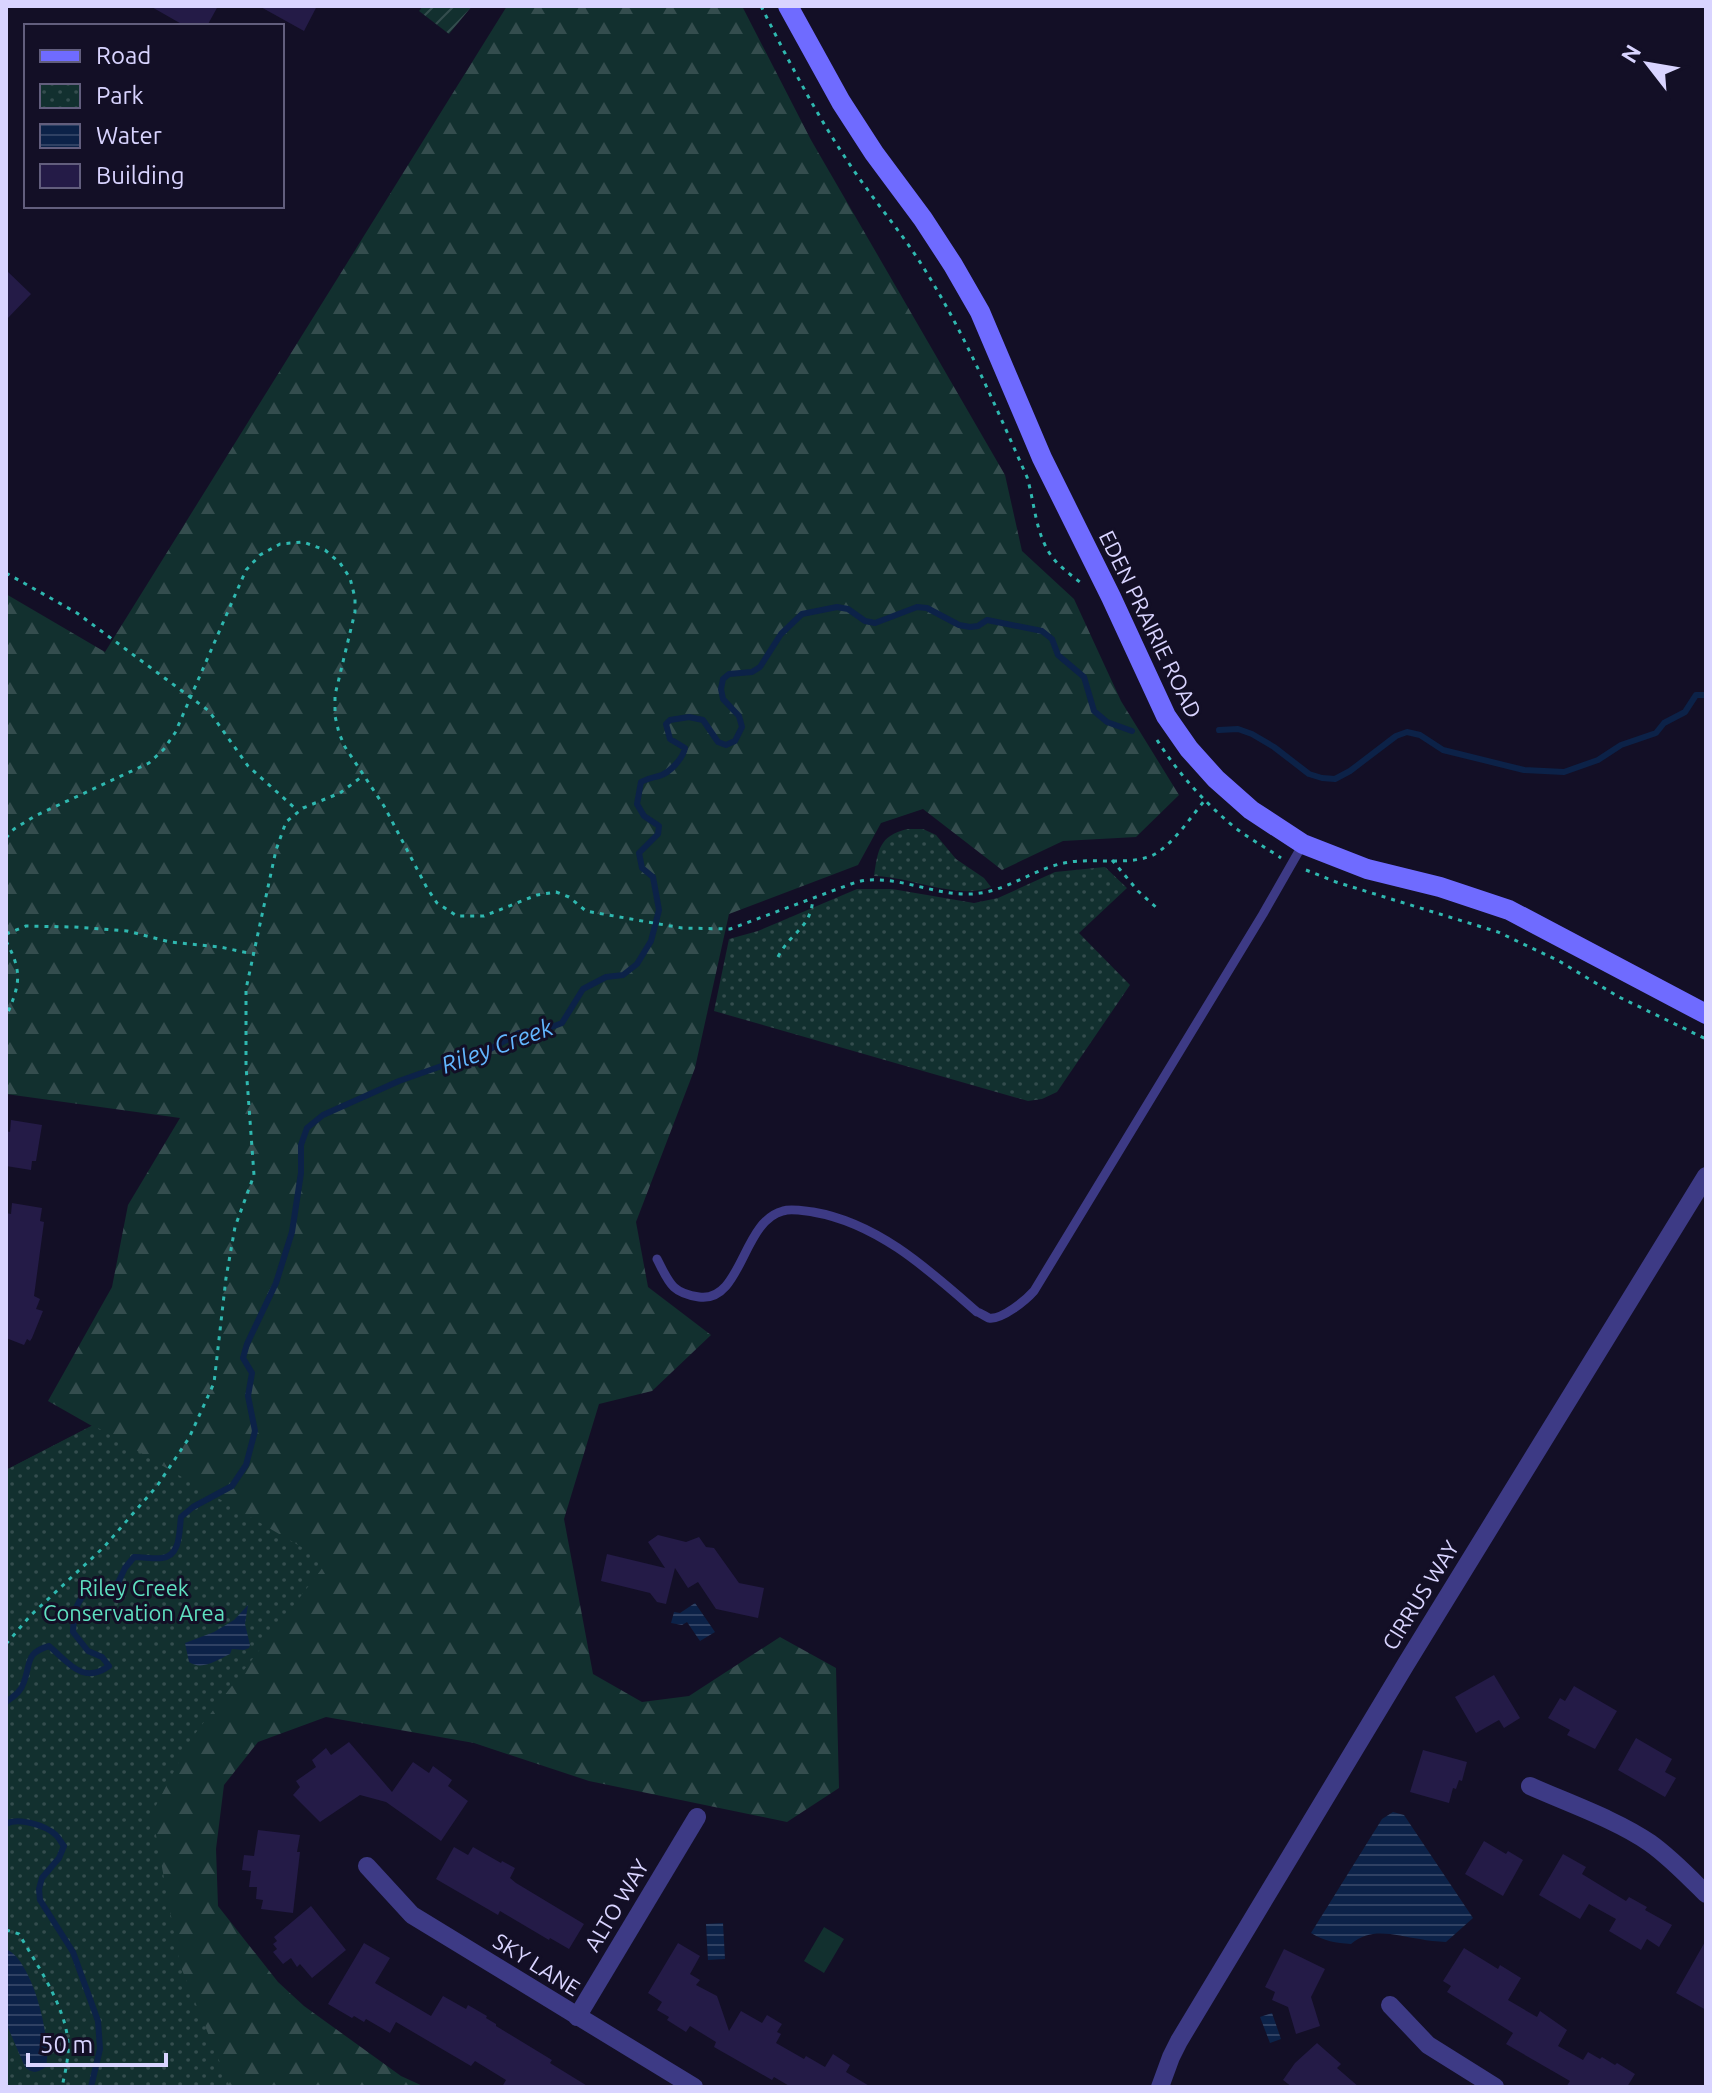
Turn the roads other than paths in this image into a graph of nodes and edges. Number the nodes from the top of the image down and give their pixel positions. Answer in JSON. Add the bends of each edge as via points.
{"nodes":[{"id":1,"x":788,"y":6,"type":"edge"},
{"id":2,"x":1303,"y":844,"type":"junction"},
{"id":3,"x":1706,"y":1014,"type":"edge"},
{"id":4,"x":1706,"y":1176,"type":"edge"},
{"id":5,"x":657,"y":1259,"type":"dead end"},
{"id":6,"x":1530,"y":1786,"type":"dead end"},
{"id":7,"x":697,"y":1817,"type":"dead end"},
{"id":8,"x":367,"y":1866,"type":"dead end"},
{"id":9,"x":1706,"y":1894,"type":"edge"},
{"id":10,"x":1390,"y":2005,"type":"dead end"},
{"id":11,"x":577,"y":2017,"type":"junction"},
{"id":12,"x":694,"y":2087,"type":"edge"},
{"id":13,"x":1160,"y":2087,"type":"edge"},
{"id":14,"x":1495,"y":2087,"type":"edge"}],
"edges":[{"from":1,"to":2,"type":"street","name":"EDEN PRAIRIE ROAD","via":[[841,102],[980,312],[1042,458],[1166,716],[1224,787]]},
{"from":2,"to":3,"type":"street","name":"EDEN PRAIRIE ROAD","via":[[1367,869],[1509,910]]},
{"from":2,"to":5,"type":"lane","via":[[1024,1302],[989,1318],[900,1248],[838,1217],[809,1211],[784,1210],[771,1216],[747,1245],[730,1282],[705,1298],[671,1287]]},
{"from":4,"to":13,"type":"street","name":"CIRRUS WAY","via":[[1175,2049]]},
{"from":6,"to":9,"type":"street","via":[[1647,1841]]},
{"from":7,"to":11,"type":"street","name":"ALTO WAY"},
{"from":8,"to":11,"type":"street","name":"SKY LANE","via":[[412,1915]]},
{"from":10,"to":14,"type":"street","via":[[1428,2045]]},
{"from":11,"to":12,"type":"street","name":"SKY LANE"}]}
